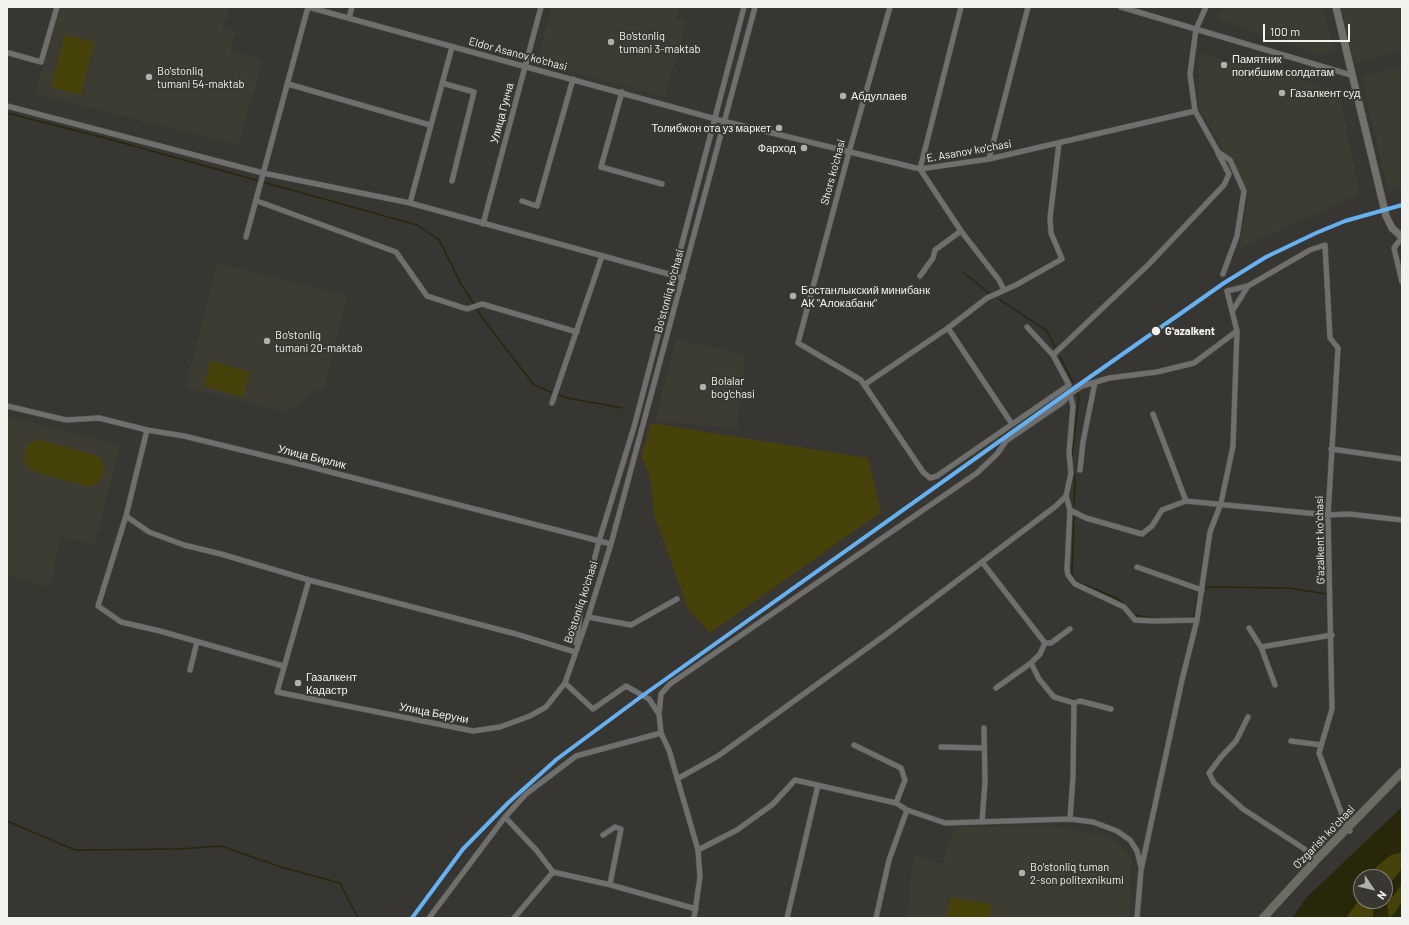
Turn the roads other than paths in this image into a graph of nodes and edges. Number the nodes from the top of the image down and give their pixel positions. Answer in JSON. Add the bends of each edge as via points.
{"nodes":[{"id":1,"x":57,"y":7,"type":"edge"},
{"id":2,"x":308,"y":7,"type":"edge"},
{"id":3,"x":352,"y":7,"type":"edge"},
{"id":4,"x":542,"y":7,"type":"edge"},
{"id":5,"x":744,"y":7,"type":"edge"},
{"id":6,"x":755,"y":7,"type":"edge"},
{"id":7,"x":890,"y":7,"type":"edge"},
{"id":8,"x":961,"y":7,"type":"edge"},
{"id":9,"x":1028,"y":7,"type":"edge"},
{"id":10,"x":1121,"y":7,"type":"edge"},
{"id":11,"x":1206,"y":7,"type":"edge"},
{"id":12,"x":1336,"y":7,"type":"edge"},
{"id":13,"x":349,"y":18,"type":"junction"},
{"id":14,"x":1196,"y":29,"type":"junction"},
{"id":15,"x":452,"y":47,"type":"junction"},
{"id":16,"x":9,"y":53,"type":"dead end"},
{"id":17,"x":525,"y":66,"type":"junction"},
{"id":18,"x":1352,"y":75,"type":"junction"},
{"id":19,"x":573,"y":79,"type":"junction"},
{"id":20,"x":442,"y":83,"type":"junction"},
{"id":21,"x":288,"y":84,"type":"junction"},
{"id":22,"x":622,"y":92,"type":"junction"},
{"id":23,"x":7,"y":106,"type":"edge"},
{"id":24,"x":1195,"y":110,"type":"junction"},
{"id":25,"x":716,"y":119,"type":"junction"},
{"id":26,"x":723,"y":121,"type":"junction"},
{"id":27,"x":430,"y":126,"type":"junction"},
{"id":28,"x":1059,"y":143,"type":"junction"},
{"id":29,"x":849,"y":152,"type":"junction"},
{"id":30,"x":1218,"y":152,"type":"junction"},
{"id":31,"x":989,"y":159,"type":"junction"},
{"id":32,"x":920,"y":169,"type":"junction"},
{"id":33,"x":263,"y":174,"type":"junction"},
{"id":34,"x":452,"y":181,"type":"dead end"},
{"id":35,"x":662,"y":184,"type":"dead end"},
{"id":36,"x":257,"y":201,"type":"junction"},
{"id":37,"x":522,"y":201,"type":"dead end"},
{"id":38,"x":410,"y":203,"type":"junction"},
{"id":39,"x":483,"y":224,"type":"junction"},
{"id":40,"x":961,"y":231,"type":"junction"},
{"id":41,"x":246,"y":237,"type":"dead end"},
{"id":42,"x":1402,"y":237,"type":"edge"},
{"id":43,"x":602,"y":256,"type":"junction"},
{"id":44,"x":1223,"y":274,"type":"dead end"},
{"id":45,"x":674,"y":275,"type":"junction"},
{"id":46,"x":920,"y":276,"type":"dead end"},
{"id":47,"x":683,"y":278,"type":"junction"},
{"id":48,"x":1402,"y":282,"type":"edge"},
{"id":49,"x":1248,"y":286,"type":"junction"},
{"id":50,"x":1004,"y":290,"type":"junction"},
{"id":51,"x":1233,"y":310,"type":"junction"},
{"id":52,"x":1027,"y":327,"type":"dead end"},
{"id":53,"x":948,"y":328,"type":"junction"},
{"id":54,"x":1237,"y":331,"type":"junction"},
{"id":55,"x":577,"y":332,"type":"junction"},
{"id":56,"x":1053,"y":355,"type":"junction"},
{"id":57,"x":1095,"y":382,"type":"junction"},
{"id":58,"x":864,"y":385,"type":"junction"},
{"id":59,"x":1070,"y":394,"type":"junction"},
{"id":60,"x":553,"y":402,"type":"dead end"},
{"id":61,"x":7,"y":406,"type":"edge"},
{"id":62,"x":1153,"y":414,"type":"dead end"},
{"id":63,"x":1012,"y":424,"type":"junction"},
{"id":64,"x":147,"y":430,"type":"junction"},
{"id":65,"x":1331,"y":449,"type":"junction"},
{"id":66,"x":1402,"y":459,"type":"edge"},
{"id":67,"x":1080,"y":470,"type":"dead end"},
{"id":68,"x":1066,"y":496,"type":"junction"},
{"id":69,"x":1186,"y":501,"type":"junction"},
{"id":70,"x":1221,"y":503,"type":"junction"},
{"id":71,"x":1070,"y":510,"type":"junction"},
{"id":72,"x":1328,"y":515,"type":"junction"},
{"id":73,"x":126,"y":516,"type":"junction"},
{"id":74,"x":1402,"y":520,"type":"edge"},
{"id":75,"x":599,"y":540,"type":"junction"},
{"id":76,"x":611,"y":544,"type":"junction"},
{"id":77,"x":982,"y":562,"type":"junction"},
{"id":78,"x":1137,"y":567,"type":"dead end"},
{"id":79,"x":309,"y":580,"type":"junction"},
{"id":80,"x":1202,"y":590,"type":"junction"},
{"id":81,"x":677,"y":599,"type":"dead end"},
{"id":82,"x":588,"y":617,"type":"junction"},
{"id":83,"x":1197,"y":620,"type":"junction"},
{"id":84,"x":1249,"y":628,"type":"dead end"},
{"id":85,"x":1070,"y":629,"type":"dead end"},
{"id":86,"x":1332,"y":635,"type":"junction"},
{"id":87,"x":197,"y":642,"type":"junction"},
{"id":88,"x":1045,"y":643,"type":"junction"},
{"id":89,"x":1261,"y":647,"type":"junction"},
{"id":90,"x":575,"y":652,"type":"junction"},
{"id":91,"x":1031,"y":663,"type":"junction"},
{"id":92,"x":283,"y":666,"type":"junction"},
{"id":93,"x":190,"y":670,"type":"dead end"},
{"id":94,"x":565,"y":683,"type":"junction"},
{"id":95,"x":1276,"y":685,"type":"dead end"},
{"id":96,"x":996,"y":688,"type":"dead end"},
{"id":97,"x":1074,"y":703,"type":"junction"},
{"id":98,"x":1111,"y":709,"type":"dead end"},
{"id":99,"x":659,"y":714,"type":"junction"},
{"id":100,"x":1248,"y":717,"type":"dead end"},
{"id":101,"x":984,"y":728,"type":"dead end"},
{"id":102,"x":661,"y":733,"type":"junction"},
{"id":103,"x":1291,"y":741,"type":"dead end"},
{"id":104,"x":854,"y":745,"type":"dead end"},
{"id":105,"x":1322,"y":745,"type":"junction"},
{"id":106,"x":941,"y":747,"type":"dead end"},
{"id":107,"x":984,"y":748,"type":"junction"},
{"id":108,"x":1402,"y":772,"type":"edge"},
{"id":109,"x":677,"y":778,"type":"junction"},
{"id":110,"x":1402,"y":778,"type":"edge"},
{"id":111,"x":818,"y":785,"type":"junction"},
{"id":112,"x":896,"y":803,"type":"junction"},
{"id":113,"x":907,"y":810,"type":"junction"},
{"id":114,"x":505,"y":817,"type":"junction"},
{"id":115,"x":1070,"y":819,"type":"junction"},
{"id":116,"x":982,"y":822,"type":"junction"},
{"id":117,"x":1348,"y":830,"type":"junction"},
{"id":118,"x":603,"y":836,"type":"dead end"},
{"id":119,"x":698,"y":850,"type":"junction"},
{"id":120,"x":1317,"y":860,"type":"junction"},
{"id":121,"x":1141,"y":870,"type":"junction"},
{"id":122,"x":553,"y":872,"type":"junction"},
{"id":123,"x":610,"y":884,"type":"junction"},
{"id":124,"x":696,"y":909,"type":"junction"},
{"id":125,"x":429,"y":918,"type":"edge"},
{"id":126,"x":514,"y":918,"type":"edge"},
{"id":127,"x":694,"y":918,"type":"edge"},
{"id":128,"x":787,"y":918,"type":"edge"},
{"id":129,"x":876,"y":918,"type":"edge"},
{"id":130,"x":1137,"y":918,"type":"edge"},
{"id":131,"x":1263,"y":918,"type":"edge"},
{"id":132,"x":1268,"y":918,"type":"edge"}],
"edges":[{"from":1,"to":16,"type":"street","via":[[41,62]]},
{"from":2,"to":13,"type":"street","name":"Eldor Asanov ko'chasi"},
{"from":2,"to":21,"type":"street"},
{"from":3,"to":13,"type":"street"},
{"from":4,"to":17,"type":"street","name":"Улица Гунча"},
{"from":5,"to":25,"type":"street","name":"Bo'stonliq ko'chasi"},
{"from":6,"to":26,"type":"street","name":"Bo'stonliq ko'chasi"},
{"from":7,"to":29,"type":"street","name":"Shors ko'chasi"},
{"from":8,"to":32,"type":"street"},
{"from":9,"to":31,"type":"street"},
{"from":10,"to":14,"type":"street"},
{"from":11,"to":14,"type":"street"},
{"from":12,"to":18,"type":"main road"},
{"from":13,"to":15,"type":"street","name":"Eldor Asanov ko'chasi"},
{"from":14,"to":18,"type":"street"},
{"from":14,"to":24,"type":"street","via":[[1190,74]]},
{"from":15,"to":17,"type":"street","name":"Eldor Asanov ko'chasi"},
{"from":15,"to":20,"type":"street"},
{"from":17,"to":19,"type":"street","name":"Eldor Asanov ko'chasi"},
{"from":17,"to":39,"type":"street","name":"Улица Гунча"},
{"from":18,"to":42,"type":"main road","via":[[1386,216],[1392,228]]},
{"from":19,"to":22,"type":"street","name":"Eldor Asanov ko'chasi"},
{"from":19,"to":37,"type":"street","via":[[537,206]]},
{"from":20,"to":27,"type":"street"},
{"from":20,"to":34,"type":"street","via":[[474,92]]},
{"from":21,"to":27,"type":"street"},
{"from":21,"to":33,"type":"street"},
{"from":22,"to":25,"type":"street","name":"Eldor Asanov ko'chasi"},
{"from":22,"to":35,"type":"street","via":[[601,168]]},
{"from":23,"to":33,"type":"street"},
{"from":24,"to":28,"type":"street","name":"E. Asanov ko'chasi"},
{"from":24,"to":30,"type":"street"},
{"from":25,"to":26,"type":"street","name":"Eldor Asanov ko'chasi"},
{"from":25,"to":45,"type":"street","name":"Bo'stonliq ko'chasi"},
{"from":26,"to":29,"type":"street","name":"E. Asanov ko'chasi"},
{"from":26,"to":47,"type":"street","name":"Bo'stonliq ko'chasi"},
{"from":27,"to":38,"type":"street"},
{"from":28,"to":31,"type":"street","name":"E. Asanov ko'chasi"},
{"from":28,"to":50,"type":"street","via":[[1050,218],[1051,233],[1062,259]]},
{"from":29,"to":32,"type":"street","name":"E. Asanov ko'chasi"},
{"from":29,"to":58,"type":"street","name":"Shors ko'chasi","via":[[798,343],[861,380]]},
{"from":30,"to":44,"type":"street","via":[[1230,160],[1244,191],[1237,236]]},
{"from":30,"to":56,"type":"street","via":[[1229,174],[1224,185],[1149,264]]},
{"from":31,"to":32,"type":"street","name":"E. Asanov ko'chasi"},
{"from":32,"to":40,"type":"street"},
{"from":33,"to":36,"type":"street"},
{"from":33,"to":38,"type":"street"},
{"from":36,"to":41,"type":"street"},
{"from":36,"to":55,"type":"street","via":[[396,252],[427,296],[468,309],[482,304]]},
{"from":38,"to":39,"type":"street"},
{"from":39,"to":43,"type":"street"},
{"from":40,"to":46,"type":"street","via":[[935,250],[933,258]]},
{"from":40,"to":50,"type":"street"},
{"from":42,"to":48,"type":"street","via":[[1394,248]]},
{"from":43,"to":45,"type":"street"},
{"from":43,"to":55,"type":"street"},
{"from":45,"to":47,"type":"street"},
{"from":45,"to":75,"type":"street","name":"Bo'stonliq ko'chasi","via":[[634,427]]},
{"from":47,"to":76,"type":"street","name":"Bo'stonliq ko'chasi"},
{"from":49,"to":51,"type":"street"},
{"from":49,"to":51,"type":"street","via":[[1227,291]]},
{"from":49,"to":65,"type":"street","name":"Gʻazalkent koʻchasi","via":[[1310,250],[1325,245],[1330,338],[1338,348]]},
{"from":50,"to":53,"type":"street","via":[[987,298]]},
{"from":51,"to":54,"type":"street"},
{"from":52,"to":56,"type":"street"},
{"from":53,"to":58,"type":"street"},
{"from":53,"to":63,"type":"street"},
{"from":54,"to":57,"type":"street","via":[[1194,363]]},
{"from":54,"to":70,"type":"street","via":[[1233,446]]},
{"from":55,"to":60,"type":"street"},
{"from":56,"to":63,"type":"street","via":[[1068,385]]},
{"from":57,"to":59,"type":"street","via":[[1082,386]]},
{"from":57,"to":67,"type":"street"},
{"from":58,"to":63,"type":"street","via":[[923,472],[930,478],[937,476]]},
{"from":59,"to":68,"type":"street","via":[[1073,406],[1069,453],[1072,473]]},
{"from":59,"to":99,"type":"street","via":[[1063,402],[1006,441],[997,454],[977,473],[670,684],[661,694]]},
{"from":61,"to":64,"type":"street","name":"Улица Бирлик","via":[[66,420],[99,418]]},
{"from":62,"to":69,"type":"street"},
{"from":64,"to":73,"type":"street"},
{"from":64,"to":75,"type":"street","name":"Улица Бирлик","via":[[184,436],[313,467]]},
{"from":65,"to":66,"type":"street"},
{"from":65,"to":72,"type":"street","name":"Gʻazalkent koʻchasi"},
{"from":68,"to":71,"type":"street"},
{"from":68,"to":77,"type":"street"},
{"from":69,"to":70,"type":"street"},
{"from":69,"to":71,"type":"street","via":[[1162,510],[1152,526],[1142,534],[1086,518]]},
{"from":70,"to":72,"type":"street"},
{"from":70,"to":80,"type":"street","via":[[1210,532]]},
{"from":71,"to":83,"type":"street","via":[[1067,569],[1074,584],[1124,607],[1135,620]]},
{"from":72,"to":74,"type":"street","via":[[1349,514]]},
{"from":72,"to":86,"type":"street","name":"Gʻazalkent koʻchasi"},
{"from":73,"to":79,"type":"street","via":[[144,530],[167,539]]},
{"from":73,"to":87,"type":"street","via":[[98,606],[121,622]]},
{"from":75,"to":76,"type":"street","name":"Улица Бирлик"},
{"from":75,"to":90,"type":"street","name":"Bo'stonliq ko'chasi","via":[[580,615]]},
{"from":76,"to":82,"type":"street","name":"Bo'stonliq ko'chasi"},
{"from":77,"to":88,"type":"street"},
{"from":77,"to":109,"type":"street","via":[[718,756]]},
{"from":78,"to":80,"type":"street"},
{"from":79,"to":90,"type":"street"},
{"from":79,"to":92,"type":"street"},
{"from":80,"to":83,"type":"street"},
{"from":81,"to":82,"type":"street","via":[[631,625]]},
{"from":82,"to":90,"type":"street","name":"Bo'stonliq ko'chasi"},
{"from":83,"to":121,"type":"street"},
{"from":84,"to":89,"type":"street"},
{"from":85,"to":88,"type":"street","via":[[1051,643]]},
{"from":86,"to":89,"type":"street"},
{"from":86,"to":105,"type":"street","name":"Gʻazalkent koʻchasi","via":[[1332,709]]},
{"from":87,"to":92,"type":"street"},
{"from":87,"to":93,"type":"street"},
{"from":88,"to":91,"type":"street","via":[[1040,654]]},
{"from":89,"to":95,"type":"street"},
{"from":90,"to":94,"type":"street","name":"Улица Беруни"},
{"from":91,"to":96,"type":"street"},
{"from":91,"to":97,"type":"street","via":[[1039,679],[1054,697]]},
{"from":92,"to":94,"type":"street","name":"Улица Беруни","via":[[277,692],[472,731],[500,727],[530,716],[546,707]]},
{"from":94,"to":99,"type":"street","via":[[593,708],[626,686],[649,699]]},
{"from":97,"to":98,"type":"street","via":[[1080,701]]},
{"from":97,"to":115,"type":"street"},
{"from":99,"to":102,"type":"street"},
{"from":100,"to":120,"type":"street","via":[[1236,741],[1209,773],[1214,783],[1243,808]]},
{"from":101,"to":107,"type":"street"},
{"from":102,"to":109,"type":"street"},
{"from":102,"to":114,"type":"street","via":[[576,756],[526,794]]},
{"from":103,"to":105,"type":"street"},
{"from":104,"to":112,"type":"street","via":[[901,768],[905,780]]},
{"from":105,"to":117,"type":"street","name":"Gʻazalkent koʻchasi","via":[[1319,753]]},
{"from":106,"to":107,"type":"street"},
{"from":107,"to":116,"type":"street"},
{"from":108,"to":117,"type":"main road","name":"Oʻzgarish koʻchasi"},
{"from":109,"to":119,"type":"street"},
{"from":110,"to":117,"type":"main road","name":"Oʻzgarish koʻchasi"},
{"from":111,"to":112,"type":"street"},
{"from":111,"to":119,"type":"street","via":[[795,780],[773,804],[743,826]]},
{"from":111,"to":128,"type":"street"},
{"from":112,"to":113,"type":"street"},
{"from":113,"to":116,"type":"street","via":[[945,823]]},
{"from":113,"to":129,"type":"street","via":[[888,860]]},
{"from":114,"to":122,"type":"street"},
{"from":114,"to":125,"type":"street"},
{"from":115,"to":116,"type":"street"},
{"from":115,"to":121,"type":"street","via":[[1099,823],[1124,835],[1134,845]]},
{"from":117,"to":120,"type":"main road","name":"Oʻzgarish koʻchasi"},
{"from":117,"to":132,"type":"main road","name":"Oʻzgarish koʻchasi"},
{"from":118,"to":123,"type":"street","via":[[615,827],[621,829]]},
{"from":119,"to":124,"type":"street","via":[[700,876]]},
{"from":120,"to":131,"type":"main road","name":"Oʻzgarish koʻchasi"},
{"from":121,"to":130,"type":"street"},
{"from":122,"to":123,"type":"street"},
{"from":122,"to":126,"type":"street"},
{"from":123,"to":124,"type":"street"},
{"from":124,"to":127,"type":"street"}]}
